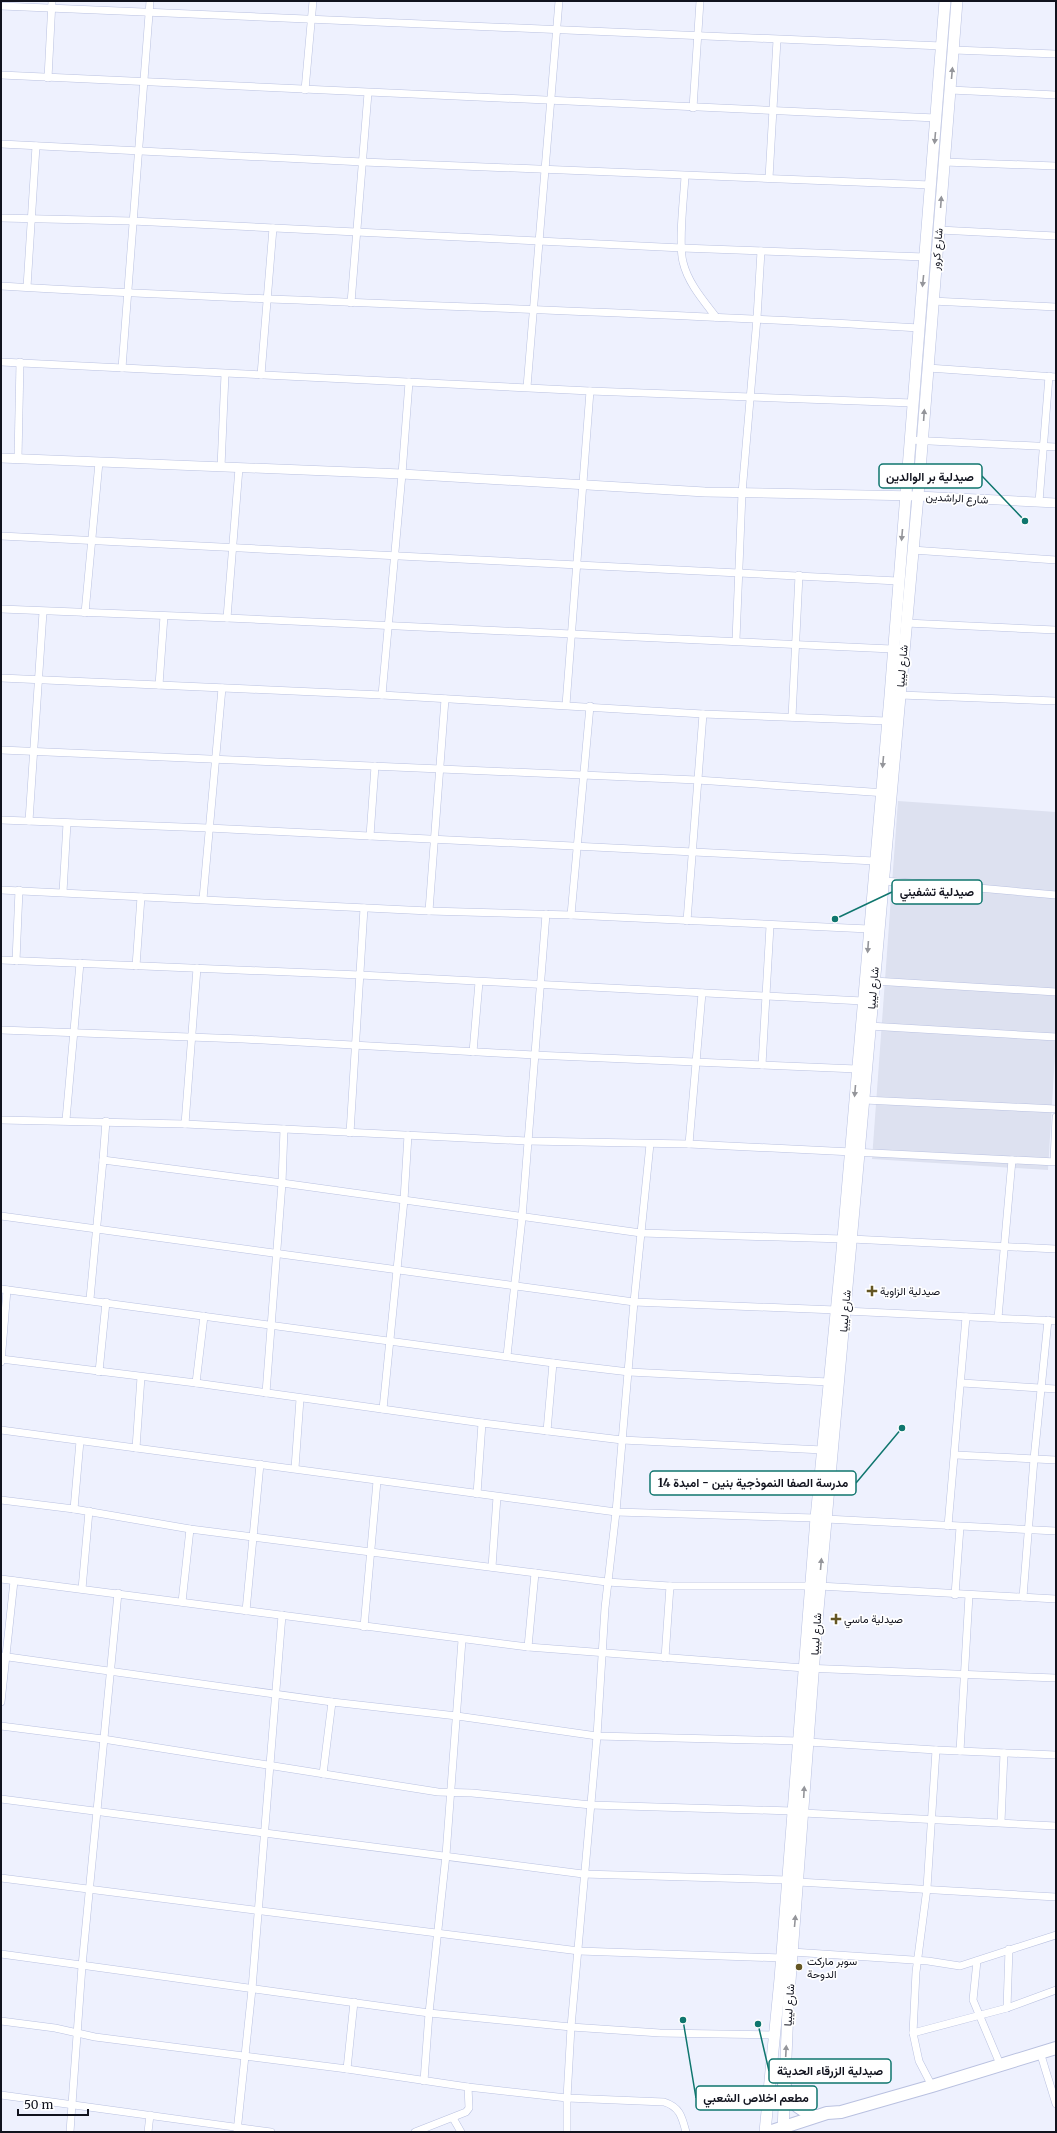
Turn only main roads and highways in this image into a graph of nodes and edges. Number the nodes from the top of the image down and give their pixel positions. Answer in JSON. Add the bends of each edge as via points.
{"nodes":[{"id":1,"x":945,"y":1,"type":"edge"},
{"id":2,"x":957,"y":1,"type":"edge"},
{"id":3,"x":905,"y":496,"type":"joint"},
{"id":4,"x":918,"y":496,"type":"joint"},
{"id":5,"x":890,"y":744,"type":"junction"},
{"id":6,"x":886,"y":793,"type":"junction"},
{"id":7,"x":854,"y":1152,"type":"junction"},
{"id":8,"x":840,"y":1310,"type":"junction"},
{"id":9,"x":829,"y":1438,"type":"junction"},
{"id":10,"x":821,"y":1518,"type":"junction"},
{"id":11,"x":793,"y":1881,"type":"junction"},
{"id":12,"x":1056,"y":2048,"type":"edge"},
{"id":13,"x":784,"y":2084,"type":"junction"},
{"id":14,"x":841,"y":2112,"type":"junction"},
{"id":15,"x":815,"y":2116,"type":"junction"},
{"id":16,"x":785,"y":2130,"type":"edge"},
{"id":17,"x":766,"y":2132,"type":"edge"},
{"id":18,"x":769,"y":2132,"type":"edge"}],
"edges":[{"from":1,"to":3,"type":"main road","name":"شارع كرور","one_way":true},
{"from":4,"to":2,"type":"main road","name":"شارع كرور","one_way":true},
{"from":3,"to":5,"type":"main road","name":"شارع ليبيا","one_way":true,"via":[[887,721]]},
{"from":4,"to":5,"type":"main road","name":"شارع ليبيا","via":[[900,695]]},
{"from":5,"to":6,"type":"main road","name":"شارع ليبيا"},
{"from":6,"to":7,"type":"main road","name":"شارع ليبيا","one_way":true,"via":[[875,861],[857,1069]]},
{"from":6,"to":7,"type":"main road","name":"شارع ليبيا","via":[[883,881],[864,1100]]},
{"from":7,"to":8,"type":"main road","name":"شارع ليبيا"},
{"from":8,"to":9,"type":"main road","name":"شارع ليبيا"},
{"from":8,"to":9,"type":"main road","name":"شارع ليبيا","via":[[829,1382]]},
{"from":9,"to":10,"type":"main road","name":"شارع ليبيا"},
{"from":9,"to":10,"type":"main road","name":"شارع ليبيا","via":[[822,1450]]},
{"from":10,"to":11,"type":"main road","name":"شارع ليبيا"},
{"from":13,"to":11,"type":"main road","name":"شارع ليبيا","one_way":true,"via":[[792,1952]]},
{"from":11,"to":17,"type":"main road","name":"شارع ليبيا","via":[[782,1958]]},
{"from":12,"to":14,"type":"highway"},
{"from":13,"to":15,"type":"highway","via":[[793,2103],[800,2110]]},
{"from":13,"to":16,"type":"main road","name":"شارع ليبيا"},
{"from":14,"to":15,"type":"highway"},
{"from":14,"to":16,"type":"highway","via":[[830,2118]]},
{"from":15,"to":16,"type":"highway"},
{"from":16,"to":18,"type":"highway"}]}
